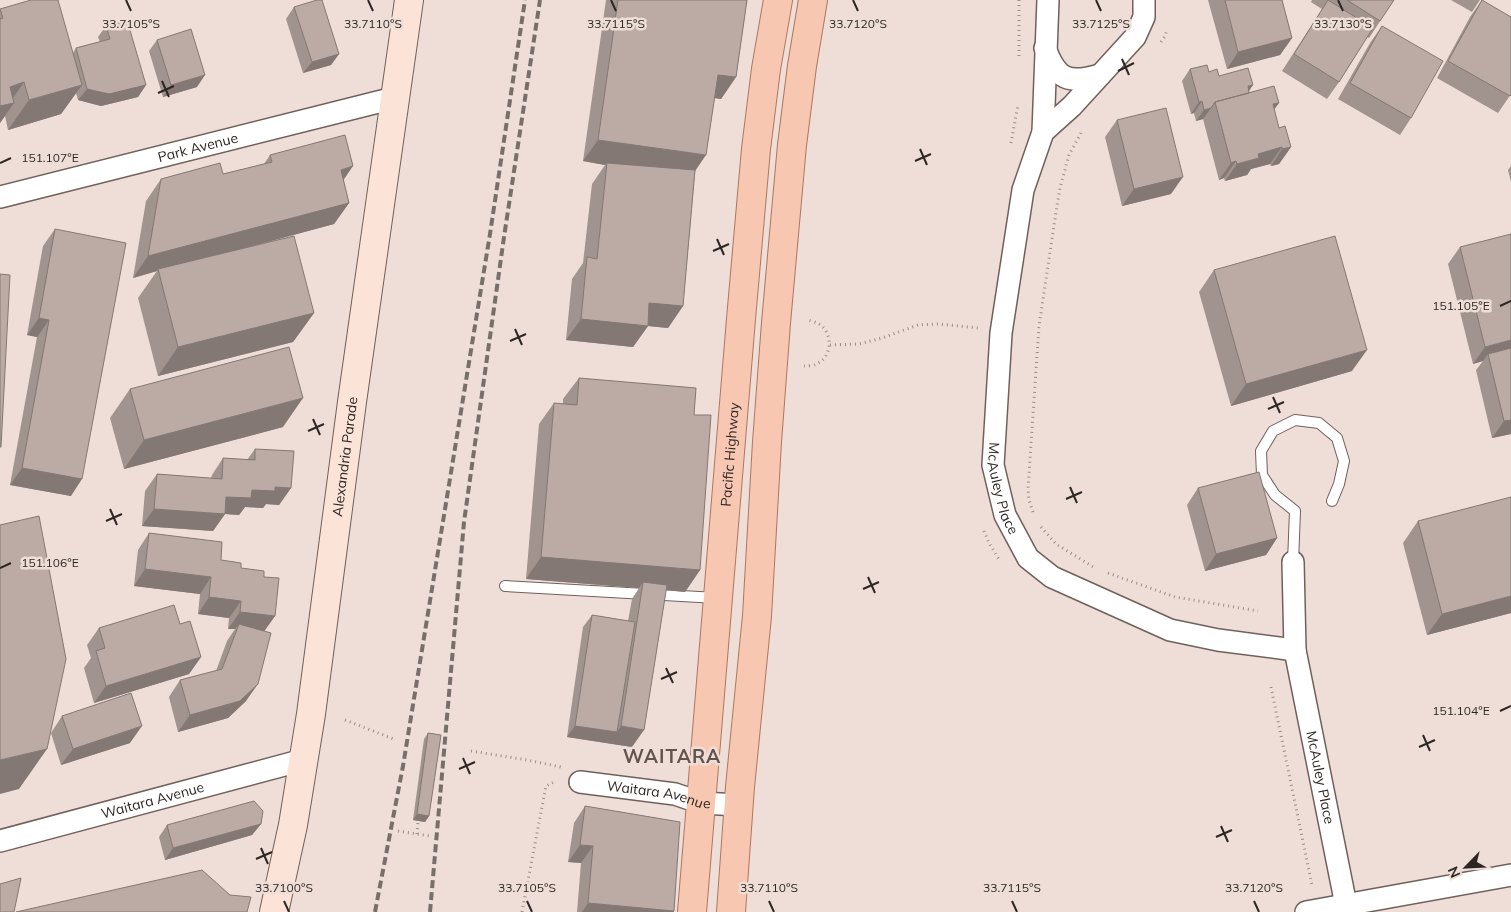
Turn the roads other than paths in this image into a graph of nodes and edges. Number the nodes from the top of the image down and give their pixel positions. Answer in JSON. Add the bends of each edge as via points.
{"nodes":[{"id":1,"x":409,"y":0,"type":"edge"},
{"id":2,"x":778,"y":0,"type":"edge"},
{"id":3,"x":813,"y":0,"type":"edge"},
{"id":4,"x":1048,"y":0,"type":"edge"},
{"id":5,"x":1144,"y":0,"type":"edge"},
{"id":6,"x":1045,"y":48,"type":"junction"},
{"id":7,"x":1100,"y":75,"type":"junction"},
{"id":8,"x":394,"y":98,"type":"junction"},
{"id":9,"x":1043,"y":132,"type":"junction"},
{"id":10,"x":0,"y":197,"type":"edge"},
{"id":11,"x":1332,"y":501,"type":"dead end"},
{"id":12,"x":1293,"y":562,"type":"joint"},
{"id":13,"x":505,"y":586,"type":"dead end"},
{"id":14,"x":718,"y":598,"type":"junction"},
{"id":15,"x":1295,"y":650,"type":"junction"},
{"id":16,"x":303,"y":760,"type":"junction"},
{"id":17,"x":580,"y":782,"type":"dead end"},
{"id":18,"x":701,"y":803,"type":"junction"},
{"id":19,"x":739,"y":805,"type":"junction"},
{"id":20,"x":0,"y":841,"type":"edge"},
{"id":21,"x":1511,"y":875,"type":"edge"},
{"id":22,"x":1346,"y":905,"type":"junction"},
{"id":23,"x":274,"y":912,"type":"edge"},
{"id":24,"x":692,"y":912,"type":"edge"},
{"id":25,"x":731,"y":912,"type":"edge"},
{"id":26,"x":1306,"y":912,"type":"edge"}],
"edges":[{"from":1,"to":8,"type":"street","name":"Alexandria Parade"},
{"from":2,"to":14,"type":"main road","name":"Pacific Highway","via":[[756,149]]},
{"from":3,"to":19,"type":"main road","via":[[792,145],[766,442],[757,616]]},
{"from":4,"to":6,"type":"street","name":"McAuley Place"},
{"from":5,"to":7,"type":"street","name":"McAuley Place","via":[[1144,17],[1135,37]]},
{"from":6,"to":7,"type":"street","via":[[1056,70],[1067,78],[1082,80]]},
{"from":6,"to":9,"type":"street","name":"McAuley Place"},
{"from":7,"to":9,"type":"street","name":"McAuley Place"},
{"from":8,"to":10,"type":"street","name":"Park Avenue"},
{"from":8,"to":16,"type":"street","name":"Alexandria Parade"},
{"from":9,"to":15,"type":"street","name":"McAuley Place","via":[[1023,190],[1001,333],[993,465],[1005,515],[1028,558],[1052,578],[1170,630]]},
{"from":11,"to":12,"type":"lane","name":"McAuley Place","via":[[1344,461],[1337,438],[1319,423],[1295,420],[1273,431],[1261,451],[1262,475],[1275,495],[1294,511]]},
{"from":12,"to":15,"type":"street","name":"McAuley Place"},
{"from":13,"to":14,"type":"lane"},
{"from":14,"to":18,"type":"main road","name":"Pacific Highway"},
{"from":15,"to":22,"type":"street","name":"McAuley Place"},
{"from":16,"to":20,"type":"street","name":"Waitara Avenue"},
{"from":16,"to":23,"type":"street","name":"Alexandria Parade","via":[[293,826]]},
{"from":17,"to":18,"type":"street","name":"Waitara Avenue","via":[[675,794]]},
{"from":18,"to":19,"type":"street","name":"Waitara Avenue"},
{"from":18,"to":24,"type":"main road","name":"Pacific Highway"},
{"from":19,"to":25,"type":"main road"},
{"from":21,"to":22,"type":"street"},
{"from":22,"to":26,"type":"street"}]}
